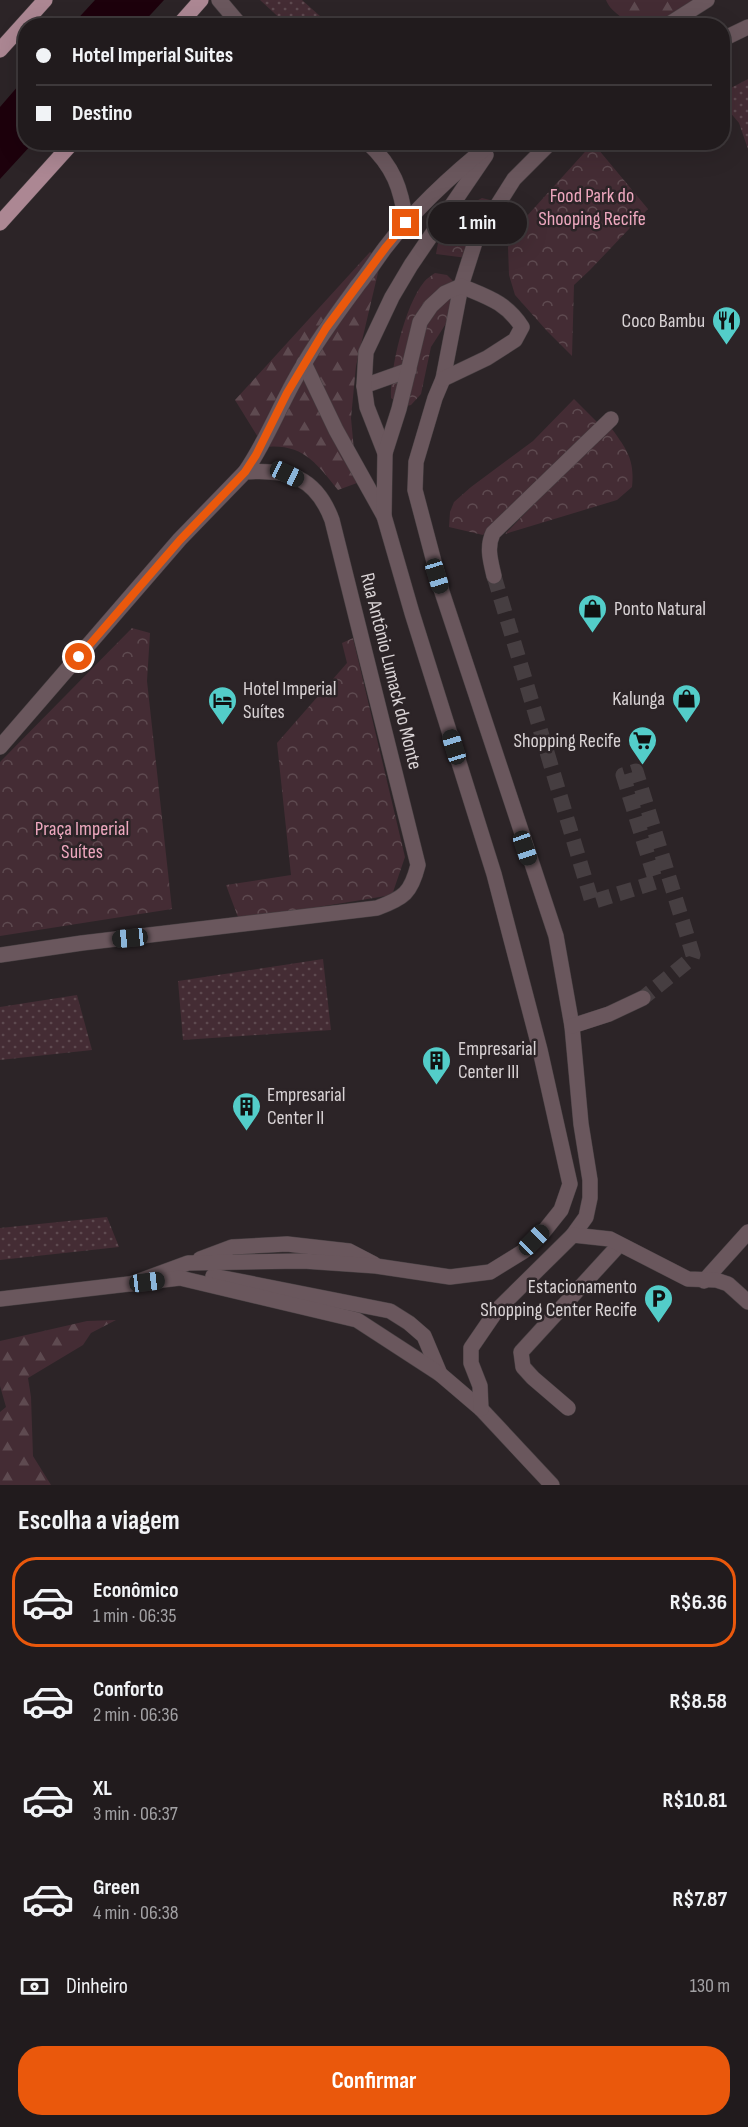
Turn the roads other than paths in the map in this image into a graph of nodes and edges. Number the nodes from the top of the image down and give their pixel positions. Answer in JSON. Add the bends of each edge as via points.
{"nodes":[{"id":1,"x":45,"y":0,"type":"edge"},
{"id":2,"x":201,"y":0,"type":"edge"},
{"id":3,"x":219,"y":0,"type":"edge"},
{"id":4,"x":707,"y":0,"type":"edge"},
{"id":5,"x":29,"y":18,"type":"edge"},
{"id":6,"x":185,"y":18,"type":"edge"},
{"id":7,"x":234,"y":18,"type":"edge"},
{"id":8,"x":679,"y":18,"type":"edge"},
{"id":9,"x":748,"y":27,"type":"edge"},
{"id":10,"x":18,"y":30,"type":"edge"},
{"id":11,"x":730,"y":36,"type":"edge"},
{"id":12,"x":0,"y":50,"type":"edge"},
{"id":13,"x":66,"y":150,"type":"edge"},
{"id":14,"x":376,"y":150,"type":"edge"},
{"id":15,"x":484,"y":150,"type":"edge"},
{"id":16,"x":489,"y":150,"type":"edge"},
{"id":17,"x":543,"y":150,"type":"edge"},
{"id":18,"x":0,"y":223,"type":"edge"},
{"id":19,"x":406,"y":223,"type":"junction"},
{"id":20,"x":461,"y":286,"type":"junction"},
{"id":21,"x":304,"y":363,"type":"junction"},
{"id":22,"x":409,"y":370,"type":"junction"},
{"id":23,"x":443,"y":379,"type":"junction"},
{"id":24,"x":364,"y":387,"type":"junction"},
{"id":25,"x":611,"y":419,"type":"dead end"},
{"id":26,"x":385,"y":453,"type":"junction"},
{"id":27,"x":245,"y":472,"type":"junction"},
{"id":28,"x":384,"y":516,"type":"junction"},
{"id":29,"x":494,"y":576,"type":"tunnel mouth"},
{"id":30,"x":0,"y":747,"type":"edge"},
{"id":31,"x":0,"y":955,"type":"edge"},
{"id":32,"x":643,"y":998,"type":"tunnel mouth"},
{"id":33,"x":572,"y":1026,"type":"junction"},
{"id":34,"x":748,"y":1232,"type":"edge"},
{"id":35,"x":573,"y":1235,"type":"junction"},
{"id":36,"x":619,"y":1245,"type":"junction"},
{"id":37,"x":180,"y":1278,"type":"junction"},
{"id":38,"x":704,"y":1281,"type":"junction"},
{"id":39,"x":131,"y":1284,"type":"junction"},
{"id":40,"x":0,"y":1299,"type":"edge"},
{"id":41,"x":748,"y":1302,"type":"edge"},
{"id":42,"x":440,"y":1374,"type":"junction"},
{"id":43,"x":568,"y":1408,"type":"dead end"},
{"id":44,"x":481,"y":1409,"type":"junction"},
{"id":45,"x":552,"y":1485,"type":"edge"}],
"edges":[{"from":1,"to":5,"type":"main road"},
{"from":2,"to":6,"type":"main road"},
{"from":3,"to":7,"type":"street"},
{"from":4,"to":8,"type":"street"},
{"from":9,"to":11,"type":"street"},
{"from":10,"to":12,"type":"main road"},
{"from":13,"to":18,"type":"main road"},
{"from":14,"to":19,"type":"street","via":[[395,176]]},
{"from":15,"to":19,"type":"street"},
{"from":16,"to":24,"type":"street","via":[[392,297],[366,352]]},
{"from":17,"to":20,"type":"street","via":[[500,198],[476,239]]},
{"from":19,"to":21,"type":"street"},
{"from":20,"to":22,"type":"street","via":[[445,293],[420,322]]},
{"from":20,"to":23,"type":"street"},
{"from":20,"to":23,"type":"street","via":[[500,303],[522,327],[515,340]]},
{"from":21,"to":27,"type":"street"},
{"from":21,"to":28,"type":"street"},
{"from":22,"to":24,"type":"street"},
{"from":22,"to":26,"type":"street"},
{"from":23,"to":33,"type":"street","via":[[416,462],[415,490],[442,592],[556,936]]},
{"from":24,"to":26,"type":"street","via":[[372,423]]},
{"from":25,"to":29,"type":"street","via":[[493,533],[489,550]]},
{"from":26,"to":28,"type":"street"},
{"from":27,"to":30,"type":"street","via":[[180,540]]},
{"from":27,"to":31,"type":"street","name":"Rua Antônio Lumack do Monte","via":[[287,474],[313,486],[326,504],[418,865],[409,891],[377,908]]},
{"from":28,"to":39,"type":"street","via":[[494,874],[570,1184],[561,1210],[545,1230],[524,1251],[490,1272],[450,1277],[376,1266],[349,1251],[287,1244],[232,1247]]},
{"from":32,"to":33,"type":"street"},
{"from":33,"to":35,"type":"street","via":[[590,1180],[586,1216]]},
{"from":34,"to":38,"type":"street"},
{"from":35,"to":36,"type":"street","via":[[602,1237]]},
{"from":35,"to":44,"type":"street","via":[[514,1291],[471,1348]]},
{"from":36,"to":38,"type":"street","via":[[688,1279]]},
{"from":36,"to":43,"type":"street","via":[[521,1352],[528,1372]]},
{"from":37,"to":39,"type":"street"},
{"from":37,"to":42,"type":"street","via":[[357,1320]]},
{"from":37,"to":42,"type":"street","via":[[215,1276],[390,1311],[424,1336]]},
{"from":38,"to":41,"type":"street","via":[[728,1284]]},
{"from":39,"to":40,"type":"street"},
{"from":42,"to":44,"type":"street"},
{"from":44,"to":45,"type":"street"}]}
